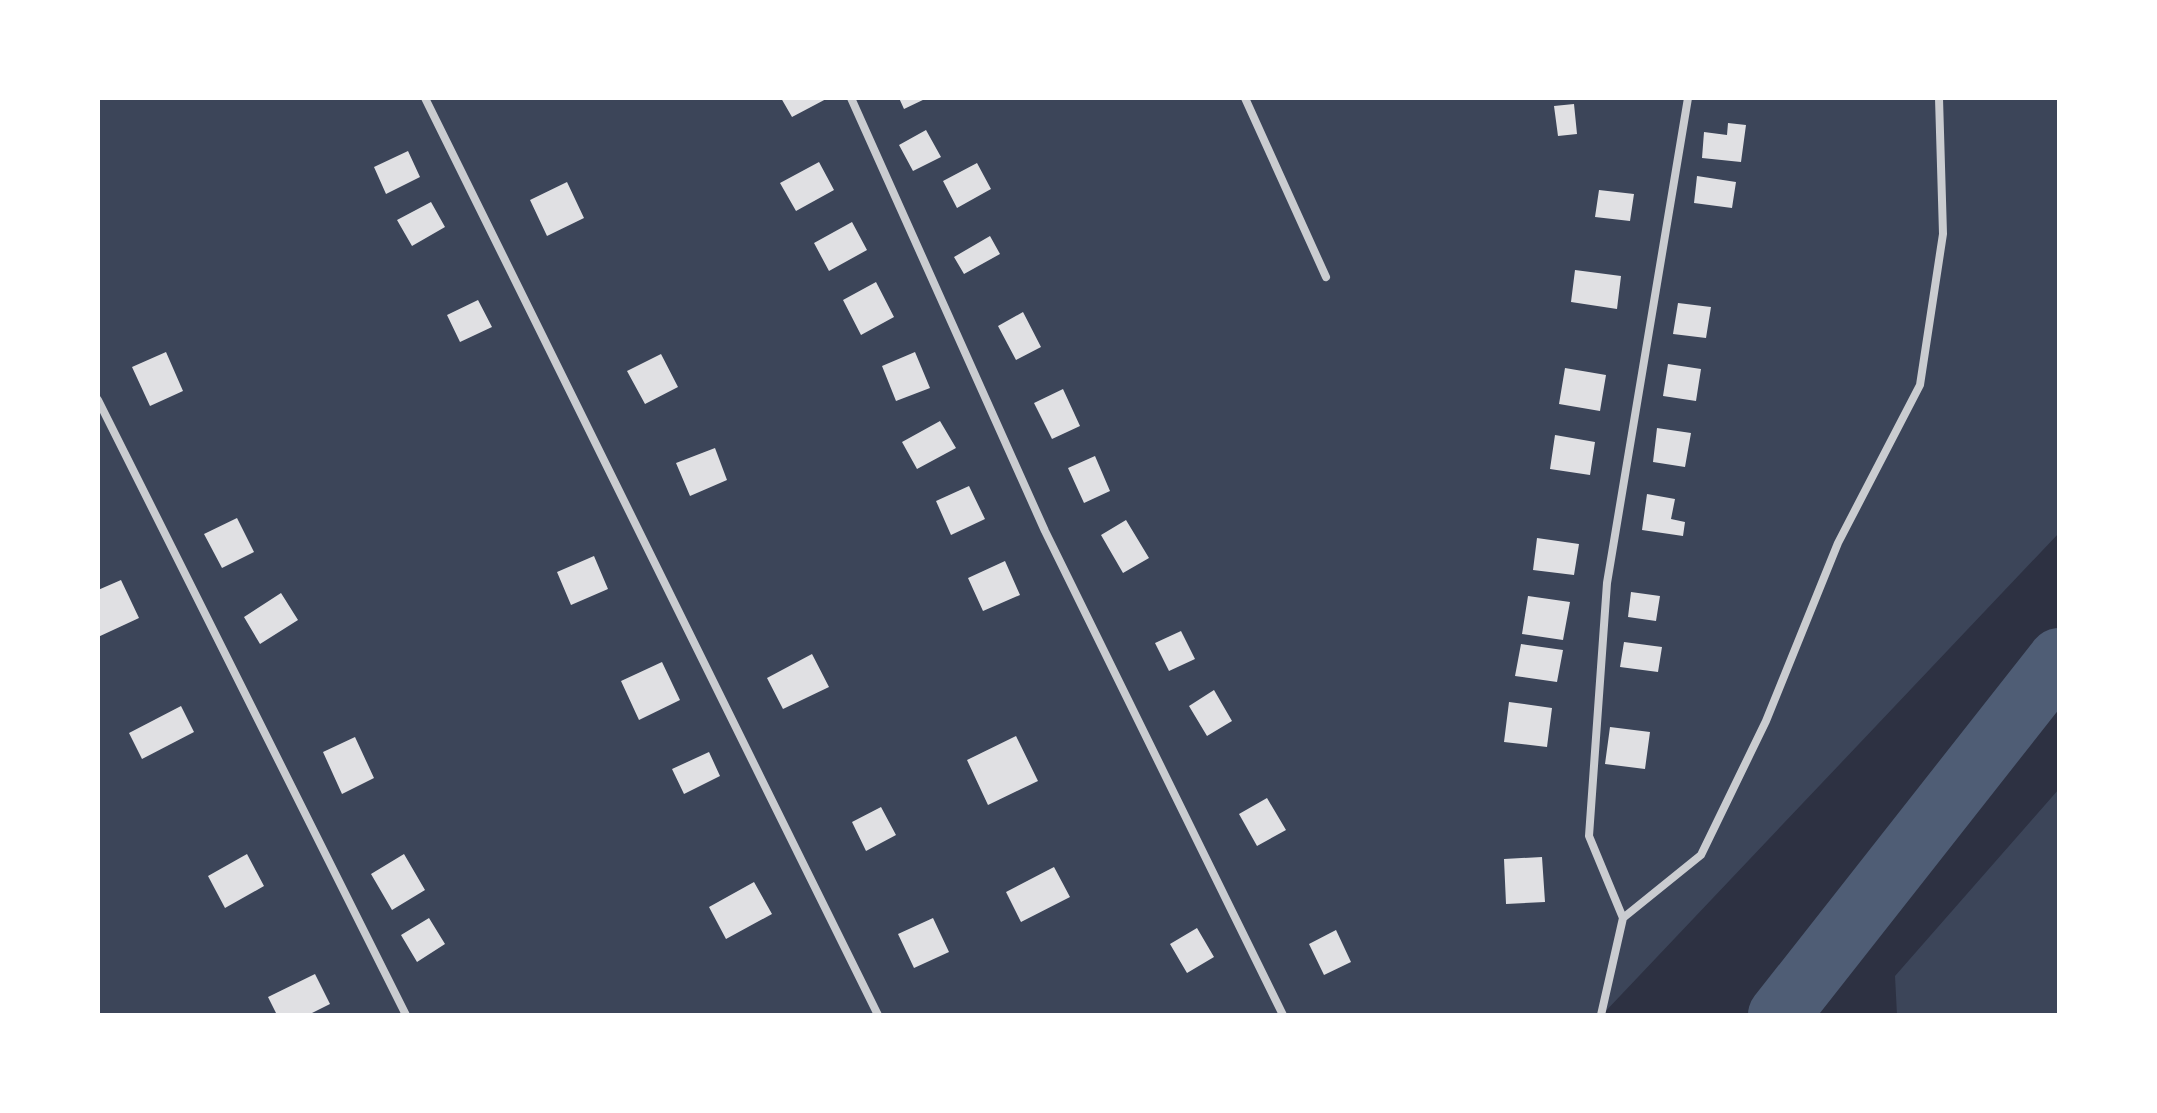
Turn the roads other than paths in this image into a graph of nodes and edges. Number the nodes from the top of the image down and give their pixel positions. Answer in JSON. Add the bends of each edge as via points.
{"nodes":[{"id":1,"x":425,"y":98,"type":"edge"},
{"id":2,"x":851,"y":98,"type":"edge"},
{"id":3,"x":1245,"y":98,"type":"edge"},
{"id":4,"x":1688,"y":98,"type":"edge"},
{"id":5,"x":1939,"y":98,"type":"edge"},
{"id":6,"x":1326,"y":277,"type":"dead end"},
{"id":7,"x":98,"y":400,"type":"edge"},
{"id":8,"x":1623,"y":918,"type":"junction"},
{"id":9,"x":406,"y":1015,"type":"edge"},
{"id":10,"x":878,"y":1015,"type":"edge"},
{"id":11,"x":1283,"y":1015,"type":"edge"},
{"id":12,"x":1601,"y":1015,"type":"edge"}],
"edges":[{"from":1,"to":10,"type":"street"},
{"from":2,"to":11,"type":"street","via":[[1045,531]]},
{"from":3,"to":6,"type":"street"},
{"from":4,"to":8,"type":"street","via":[[1607,583],[1589,836]]},
{"from":5,"to":8,"type":"street","via":[[1943,234],[1920,385],[1838,543],[1766,721],[1701,855]]},
{"from":7,"to":9,"type":"street"},
{"from":8,"to":12,"type":"street"}]}
